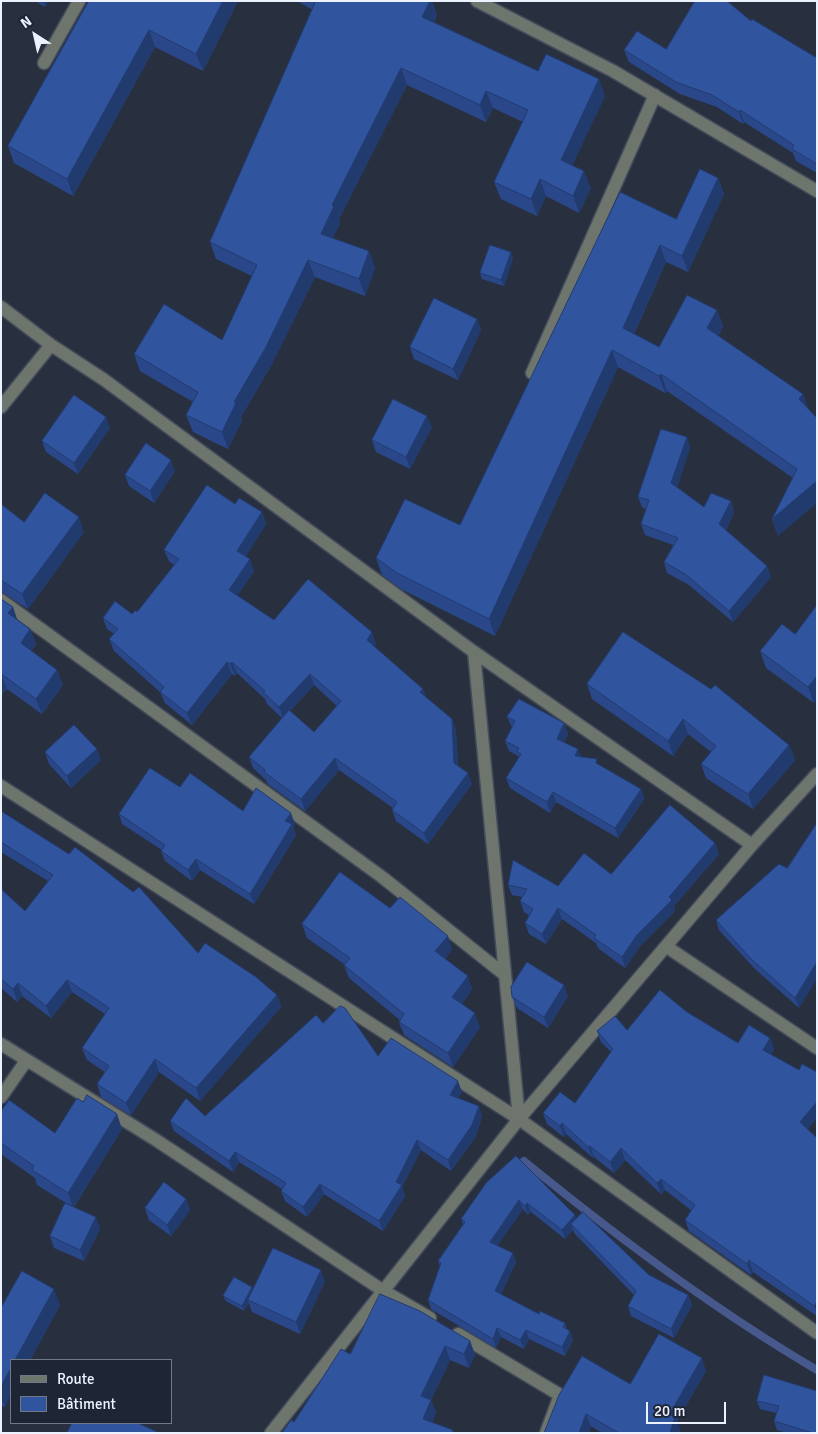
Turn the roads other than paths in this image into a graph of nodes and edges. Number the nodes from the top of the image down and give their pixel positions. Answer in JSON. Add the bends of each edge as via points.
{"nodes":[{"id":1,"x":79,"y":1,"type":"edge"},
{"id":2,"x":478,"y":1,"type":"edge"},
{"id":3,"x":44,"y":63,"type":"dead end"},
{"id":4,"x":656,"y":96,"type":"junction"},
{"id":5,"x":817,"y":191,"type":"edge"},
{"id":6,"x":1,"y":307,"type":"edge"},
{"id":7,"x":51,"y":345,"type":"junction"},
{"id":8,"x":532,"y":373,"type":"edge"},
{"id":9,"x":1,"y":407,"type":"edge"},
{"id":10,"x":1,"y":600,"type":"edge"},
{"id":11,"x":474,"y":652,"type":"junction"},
{"id":12,"x":817,"y":774,"type":"edge"},
{"id":13,"x":1,"y":786,"type":"edge"},
{"id":14,"x":752,"y":845,"type":"junction"},
{"id":15,"x":667,"y":947,"type":"junction"},
{"id":16,"x":505,"y":975,"type":"junction"},
{"id":17,"x":1,"y":1044,"type":"edge"},
{"id":18,"x":817,"y":1048,"type":"edge"},
{"id":19,"x":26,"y":1061,"type":"junction"},
{"id":20,"x":1,"y":1097,"type":"edge"},
{"id":21,"x":519,"y":1119,"type":"junction"},
{"id":22,"x":382,"y":1290,"type":"junction"},
{"id":23,"x":817,"y":1333,"type":"edge"},
{"id":24,"x":271,"y":1433,"type":"edge"},
{"id":25,"x":546,"y":1433,"type":"edge"}],
"edges":[{"from":1,"to":3,"type":"street"},
{"from":2,"to":4,"type":"street"},
{"from":4,"to":5,"type":"street"},
{"from":4,"to":8,"type":"street"},
{"from":6,"to":7,"type":"street"},
{"from":7,"to":9,"type":"street"},
{"from":7,"to":11,"type":"street","via":[[103,378]]},
{"from":10,"to":16,"type":"street","via":[[382,877]]},
{"from":11,"to":14,"type":"street"},
{"from":11,"to":16,"type":"street"},
{"from":12,"to":14,"type":"street"},
{"from":13,"to":21,"type":"street"},
{"from":14,"to":15,"type":"street"},
{"from":15,"to":18,"type":"street"},
{"from":15,"to":21,"type":"street"},
{"from":16,"to":21,"type":"street"},
{"from":17,"to":19,"type":"street"},
{"from":19,"to":20,"type":"street"},
{"from":19,"to":22,"type":"street","via":[[156,1140]]},
{"from":21,"to":22,"type":"street"},
{"from":21,"to":23,"type":"street"},
{"from":22,"to":24,"type":"street"},
{"from":22,"to":25,"type":"street","via":[[560,1395]]}]}
